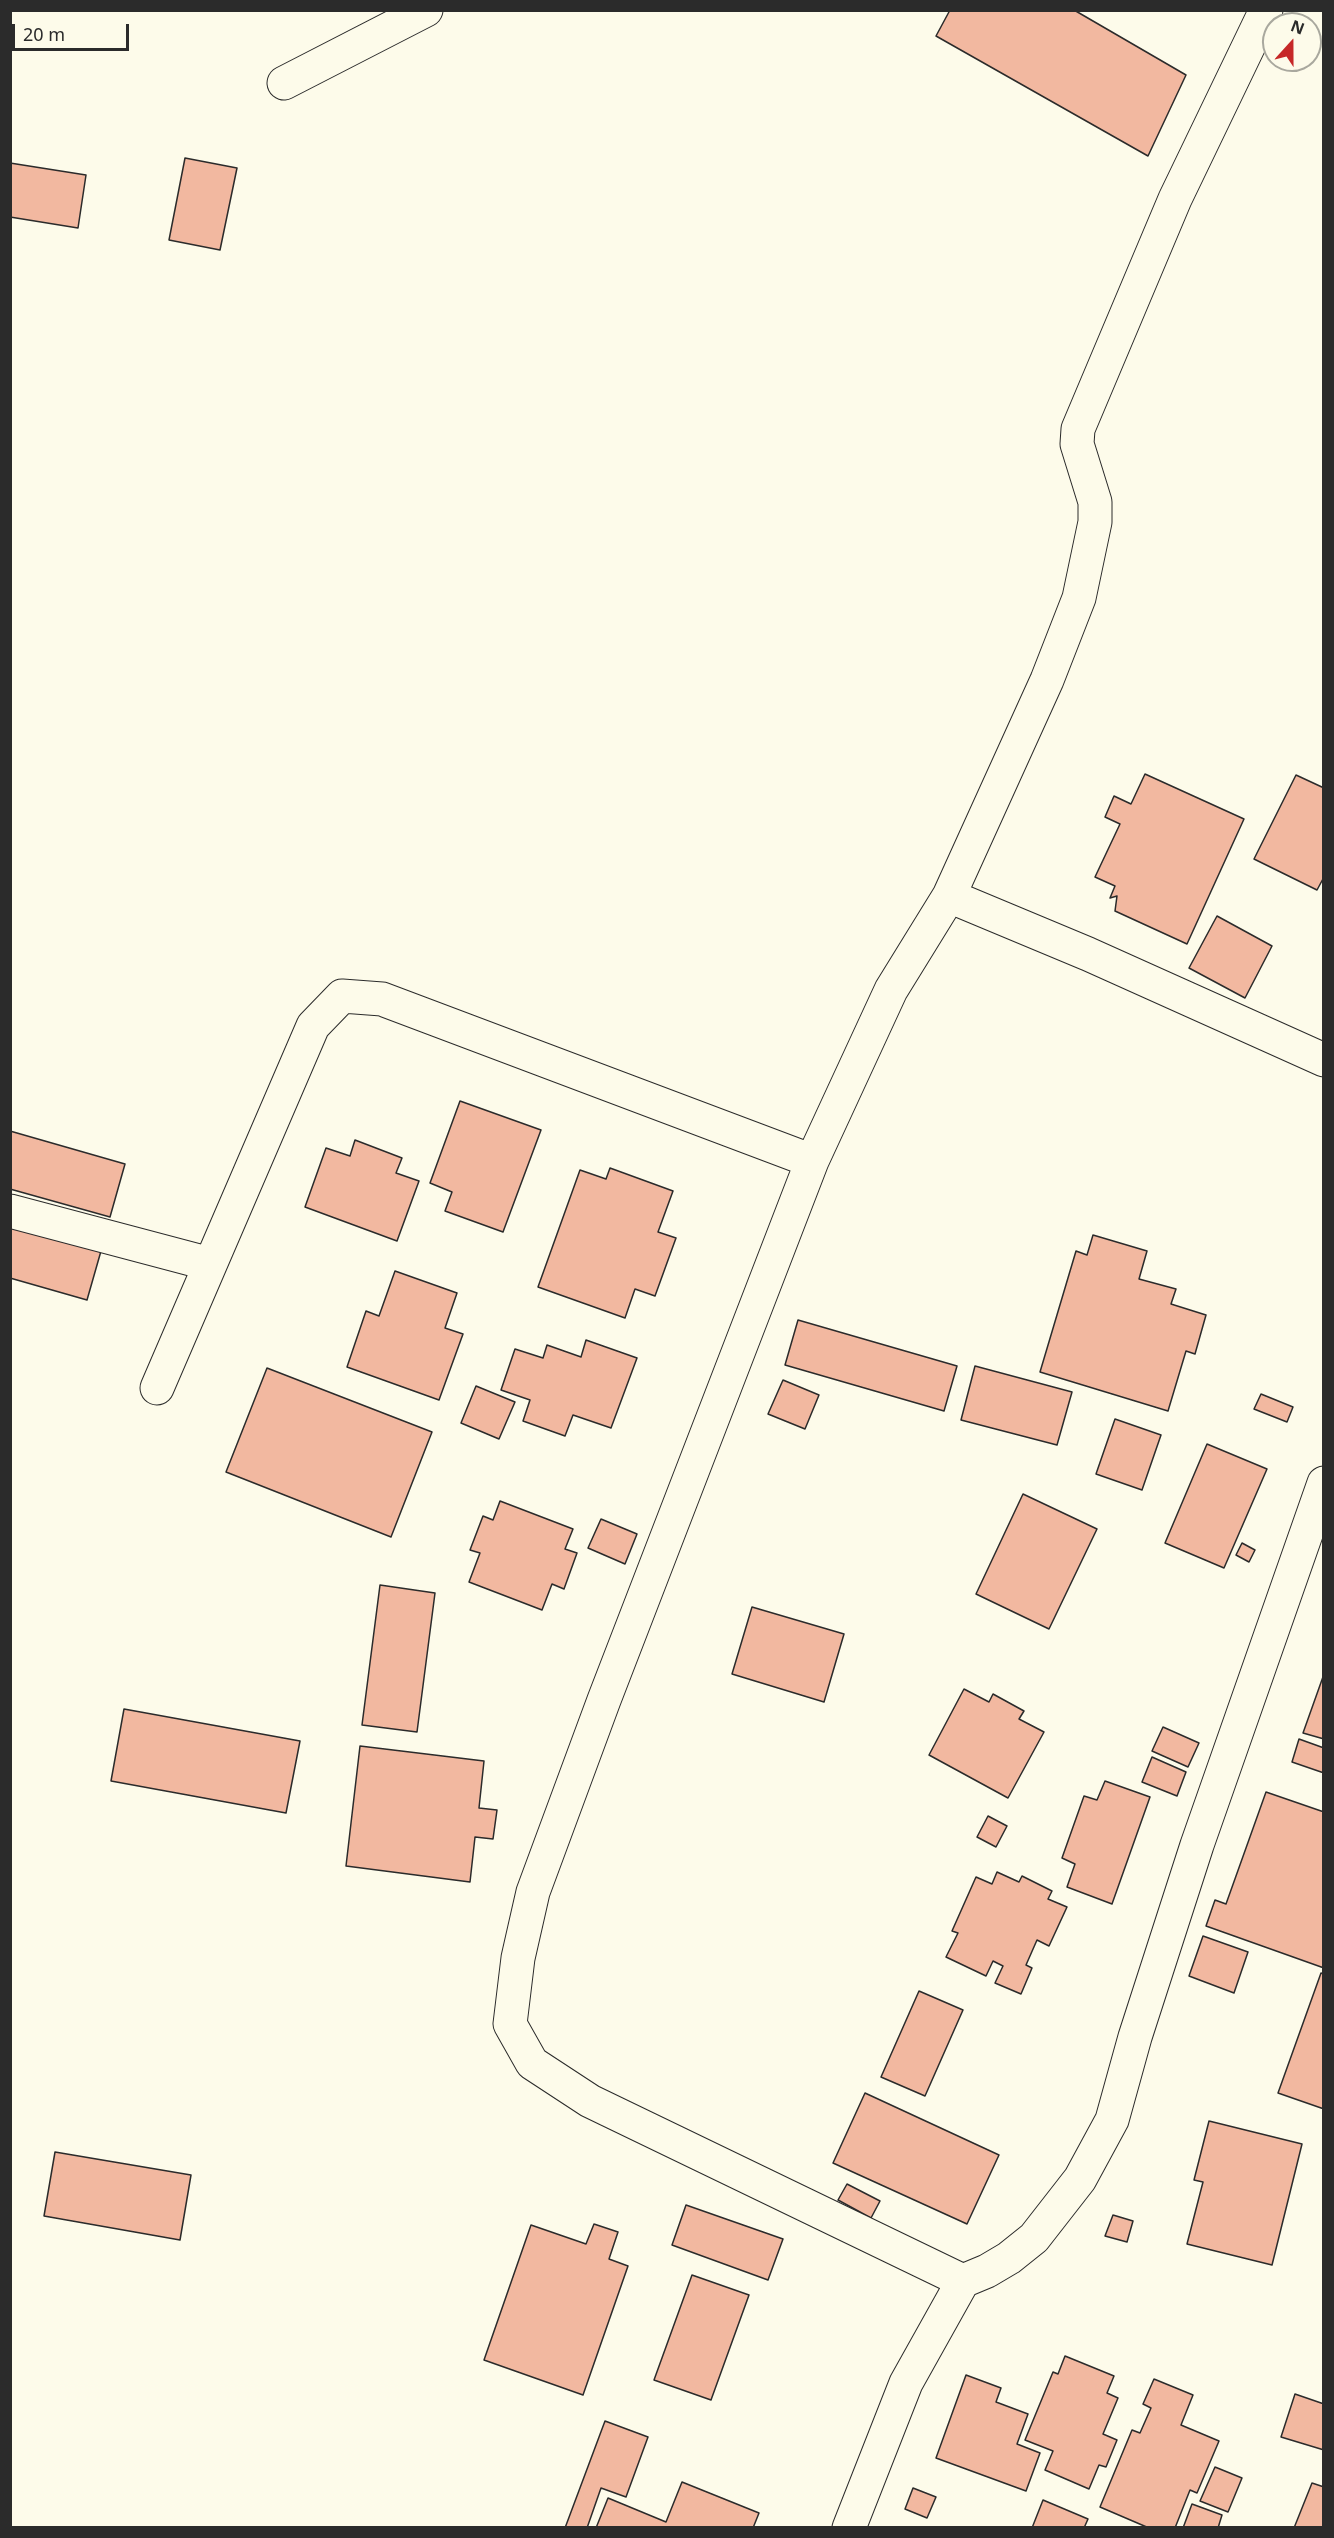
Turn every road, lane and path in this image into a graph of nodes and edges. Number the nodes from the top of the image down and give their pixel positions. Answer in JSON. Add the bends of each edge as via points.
{"nodes":[{"id":1,"x":426,"y":10,"type":"edge"},
{"id":2,"x":1266,"y":10,"type":"edge"},
{"id":3,"x":284,"y":83,"type":"dead end"},
{"id":4,"x":950,"y":896,"type":"junction"},
{"id":5,"x":1323,"y":1060,"type":"edge"},
{"id":6,"x":812,"y":1161,"type":"junction"},
{"id":7,"x":10,"y":1211,"type":"edge"},
{"id":8,"x":210,"y":1264,"type":"junction"},
{"id":9,"x":157,"y":1388,"type":"dead end"},
{"id":10,"x":1323,"y":1483,"type":"edge"},
{"id":11,"x":963,"y":2281,"type":"junction"},
{"id":12,"x":849,"y":2528,"type":"edge"}],
"edges":[{"from":1,"to":3,"type":"street"},
{"from":2,"to":4,"type":"street","via":[[1175,200],[1078,429],[1077,444],[1095,502],[1095,522],[1078,598],[1047,680]]},
{"from":4,"to":5,"type":"street"},
{"from":4,"to":6,"type":"street","via":[[891,990]]},
{"from":6,"to":8,"type":"street","via":[[382,999],[342,996],[313,1026]]},
{"from":6,"to":11,"type":"street","via":[[533,1892],[518,1958],[510,2025],[532,2063],[590,2101]]},
{"from":7,"to":8,"type":"street"},
{"from":8,"to":9,"type":"street"},
{"from":10,"to":11,"type":"street","via":[[1193,1856],[1112,2120],[1080,2180],[1035,2238],[1002,2262]]},
{"from":11,"to":12,"type":"street","via":[[906,2383]]}]}
